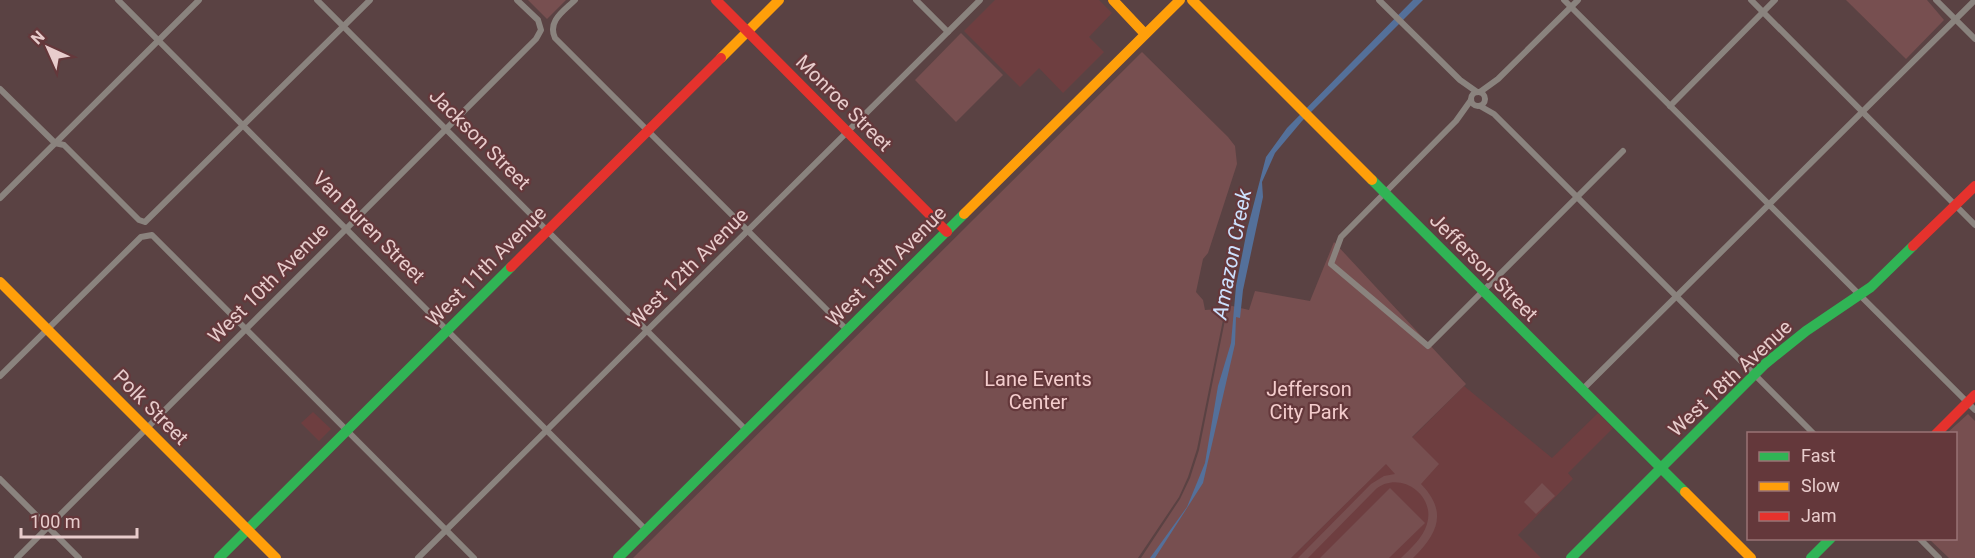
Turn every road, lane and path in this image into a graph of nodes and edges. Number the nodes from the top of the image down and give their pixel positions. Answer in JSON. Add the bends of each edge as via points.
{"nodes":[{"id":1,"x":118,"y":0,"type":"edge"},
{"id":2,"x":199,"y":0,"type":"edge"},
{"id":3,"x":317,"y":0,"type":"edge"},
{"id":4,"x":370,"y":0,"type":"edge"},
{"id":5,"x":517,"y":0,"type":"edge"},
{"id":6,"x":575,"y":0,"type":"edge"},
{"id":7,"x":716,"y":0,"type":"edge"},
{"id":8,"x":779,"y":0,"type":"edge"},
{"id":9,"x":916,"y":0,"type":"edge"},
{"id":10,"x":980,"y":0,"type":"edge"},
{"id":11,"x":1113,"y":0,"type":"edge"},
{"id":12,"x":1180,"y":0,"type":"edge"},
{"id":13,"x":1192,"y":0,"type":"edge"},
{"id":14,"x":1379,"y":0,"type":"edge"},
{"id":15,"x":1564,"y":0,"type":"edge"},
{"id":16,"x":1578,"y":0,"type":"edge"},
{"id":17,"x":1751,"y":0,"type":"edge"},
{"id":18,"x":1775,"y":0,"type":"edge"},
{"id":19,"x":1935,"y":0,"type":"edge"},
{"id":20,"x":1975,"y":0,"type":"edge"},
{"id":21,"x":1571,"y":7,"type":"junction"},
{"id":22,"x":1763,"y":12,"type":"junction"},
{"id":23,"x":1955,"y":20,"type":"junction"},
{"id":24,"x":343,"y":26,"type":"junction"},
{"id":25,"x":747,"y":32,"type":"junction"},
{"id":26,"x":948,"y":32,"type":"junction"},
{"id":27,"x":1145,"y":34,"type":"junction"},
{"id":28,"x":1975,"y":39,"type":"edge"},
{"id":29,"x":158,"y":40,"type":"junction"},
{"id":30,"x":1460,"y":80,"type":"junction"},
{"id":31,"x":0,"y":89,"type":"edge"},
{"id":32,"x":1482,"y":95,"type":"junction"},
{"id":33,"x":1471,"y":99,"type":"junction"},
{"id":34,"x":1478,"y":106,"type":"junction"},
{"id":35,"x":1670,"y":106,"type":"junction"},
{"id":36,"x":1863,"y":112,"type":"junction"},
{"id":37,"x":1494,"y":114,"type":"junction"},
{"id":38,"x":1456,"y":121,"type":"junction"},
{"id":39,"x":244,"y":125,"type":"junction"},
{"id":40,"x":447,"y":129,"type":"junction"},
{"id":41,"x":647,"y":131,"type":"junction"},
{"id":42,"x":848,"y":132,"type":"junction"},
{"id":43,"x":55,"y":143,"type":"junction"},
{"id":44,"x":1623,"y":151,"type":"dead end"},
{"id":45,"x":1975,"y":186,"type":"edge"},
{"id":46,"x":1385,"y":193,"type":"junction"},
{"id":47,"x":1577,"y":197,"type":"junction"},
{"id":48,"x":0,"y":198,"type":"edge"},
{"id":49,"x":1769,"y":204,"type":"junction"},
{"id":50,"x":1955,"y":205,"type":"junction"},
{"id":51,"x":1975,"y":225,"type":"edge"},
{"id":52,"x":346,"y":229,"type":"junction"},
{"id":53,"x":548,"y":230,"type":"junction"},
{"id":54,"x":748,"y":231,"type":"junction"},
{"id":55,"x":946,"y":232,"type":"junction"},
{"id":56,"x":0,"y":282,"type":"edge"},
{"id":57,"x":1483,"y":291,"type":"junction"},
{"id":58,"x":1861,"y":295,"type":"junction"},
{"id":59,"x":1676,"y":296,"type":"junction"},
{"id":60,"x":245,"y":328,"type":"junction"},
{"id":61,"x":47,"y":329,"type":"junction"},
{"id":62,"x":447,"y":330,"type":"junction"},
{"id":63,"x":847,"y":330,"type":"junction"},
{"id":64,"x":648,"y":331,"type":"junction"},
{"id":65,"x":1755,"y":375,"type":"junction"},
{"id":66,"x":0,"y":376,"type":"edge"},
{"id":67,"x":1582,"y":390,"type":"junction"},
{"id":68,"x":1972,"y":402,"type":"edge"},
{"id":69,"x":146,"y":428,"type":"junction"},
{"id":70,"x":347,"y":430,"type":"junction"},
{"id":71,"x":548,"y":430,"type":"junction"},
{"id":72,"x":746,"y":430,"type":"junction"},
{"id":73,"x":1812,"y":432,"type":"edge"},
{"id":74,"x":1938,"y":432,"type":"edge"},
{"id":75,"x":1661,"y":468,"type":"junction"},
{"id":76,"x":0,"y":479,"type":"edge"},
{"id":77,"x":48,"y":527,"type":"junction"},
{"id":78,"x":247,"y":529,"type":"junction"},
{"id":79,"x":446,"y":530,"type":"junction"},
{"id":80,"x":646,"y":530,"type":"junction"},
{"id":81,"x":1829,"y":540,"type":"edge"},
{"id":82,"x":1921,"y":540,"type":"edge"},
{"id":83,"x":17,"y":558,"type":"edge"},
{"id":84,"x":79,"y":558,"type":"edge"},
{"id":85,"x":219,"y":558,"type":"edge"},
{"id":86,"x":276,"y":558,"type":"edge"},
{"id":87,"x":418,"y":558,"type":"edge"},
{"id":88,"x":474,"y":558,"type":"edge"},
{"id":89,"x":618,"y":558,"type":"edge"},
{"id":90,"x":1571,"y":558,"type":"edge"},
{"id":91,"x":1751,"y":558,"type":"edge"},
{"id":92,"x":1811,"y":558,"type":"edge"},
{"id":93,"x":1938,"y":558,"type":"edge"}],
"edges":[{"from":1,"to":29,"type":"street","name":"Van Buren Street"},
{"from":2,"to":29,"type":"street"},
{"from":3,"to":24,"type":"street","name":"Jackson Street"},
{"from":4,"to":24,"type":"street"},
{"from":5,"to":40,"type":"street","name":"West 10th Avenue","via":[[538,20],[542,30]]},
{"from":6,"to":41,"type":"street","via":[[555,20],[552,30],[557,41]]},
{"from":7,"to":25,"type":"main road","name":"Monroe Street"},
{"from":8,"to":25,"type":"main road","name":"West 11th Avenue"},
{"from":9,"to":26,"type":"street"},
{"from":10,"to":26,"type":"street","name":"West 12th Avenue"},
{"from":11,"to":27,"type":"main road"},
{"from":12,"to":27,"type":"main road","name":"West 13th Avenue"},
{"from":13,"to":46,"type":"main road","name":"Jefferson Street"},
{"from":14,"to":30,"type":"street"},
{"from":15,"to":21,"type":"street"},
{"from":16,"to":21,"type":"street"},
{"from":17,"to":22,"type":"street"},
{"from":18,"to":22,"type":"street"},
{"from":19,"to":23,"type":"street"},
{"from":20,"to":23,"type":"street"},
{"from":21,"to":32,"type":"street"},
{"from":21,"to":35,"type":"street"},
{"from":22,"to":35,"type":"street"},
{"from":22,"to":36,"type":"street"},
{"from":23,"to":28,"type":"street"},
{"from":23,"to":36,"type":"street"},
{"from":24,"to":39,"type":"street"},
{"from":24,"to":40,"type":"street","name":"Jackson Street"},
{"from":25,"to":41,"type":"main road","name":"West 11th Avenue"},
{"from":25,"to":42,"type":"main road","name":"Monroe Street"},
{"from":26,"to":42,"type":"street","name":"West 12th Avenue"},
{"from":27,"to":55,"type":"main road","name":"West 13th Avenue"},
{"from":29,"to":39,"type":"street","name":"Van Buren Street"},
{"from":29,"to":43,"type":"street"},
{"from":30,"to":32,"type":"street"},
{"from":30,"to":33,"type":"street"},
{"from":31,"to":43,"type":"street"},
{"from":32,"to":33,"type":"street"},
{"from":32,"to":34,"type":"street"},
{"from":32,"to":37,"type":"street"},
{"from":33,"to":34,"type":"street"},
{"from":33,"to":38,"type":"street"},
{"from":34,"to":37,"type":"street"},
{"from":34,"to":38,"type":"street"},
{"from":35,"to":49,"type":"street"},
{"from":36,"to":49,"type":"street"},
{"from":36,"to":50,"type":"street"},
{"from":37,"to":47,"type":"street"},
{"from":38,"to":46,"type":"street"},
{"from":39,"to":43,"type":"street","via":[[145,222],[64,145]]},
{"from":39,"to":52,"type":"street","name":"Van Buren Street"},
{"from":40,"to":52,"type":"street","name":"West 10th Avenue"},
{"from":40,"to":53,"type":"street","name":"Jackson Street"},
{"from":41,"to":53,"type":"main road","name":"West 11th Avenue"},
{"from":41,"to":54,"type":"street"},
{"from":42,"to":54,"type":"street","name":"West 12th Avenue"},
{"from":42,"to":55,"type":"main road","name":"Monroe Street"},
{"from":43,"to":48,"type":"street"},
{"from":44,"to":47,"type":"street"},
{"from":45,"to":50,"type":"main road","name":"West 18th Avenue"},
{"from":46,"to":57,"type":"main road","name":"Jefferson Street"},
{"from":46,"to":57,"type":"street","via":[[1341,237],[1331,264],[1428,346]]},
{"from":47,"to":57,"type":"street"},
{"from":47,"to":59,"type":"street"},
{"from":49,"to":58,"type":"street"},
{"from":49,"to":59,"type":"street"},
{"from":50,"to":51,"type":"street"},
{"from":50,"to":58,"type":"main road","name":"West 18th Avenue"},
{"from":52,"to":60,"type":"street","name":"West 10th Avenue"},
{"from":52,"to":62,"type":"street","name":"Van Buren Street"},
{"from":53,"to":62,"type":"main road","name":"West 11th Avenue"},
{"from":53,"to":64,"type":"street","name":"Jackson Street"},
{"from":54,"to":63,"type":"street"},
{"from":54,"to":64,"type":"street","name":"West 12th Avenue"},
{"from":55,"to":63,"type":"main road","name":"West 13th Avenue"},
{"from":56,"to":61,"type":"main road","name":"Polk Street"},
{"from":57,"to":67,"type":"main road","name":"Jefferson Street"},
{"from":58,"to":65,"type":"main road","name":"West 18th Avenue","via":[[1790,343]]},
{"from":58,"to":68,"type":"street"},
{"from":59,"to":65,"type":"street"},
{"from":59,"to":67,"type":"street"},
{"from":60,"to":61,"type":"street","via":[[154,236],[144,235]]},
{"from":60,"to":69,"type":"street","name":"West 10th Avenue"},
{"from":60,"to":70,"type":"street"},
{"from":61,"to":66,"type":"street"},
{"from":61,"to":69,"type":"main road","name":"Polk Street"},
{"from":62,"to":70,"type":"main road","name":"West 11th Avenue"},
{"from":62,"to":71,"type":"street","name":"Van Buren Street"},
{"from":63,"to":72,"type":"main road","name":"West 13th Avenue"},
{"from":64,"to":71,"type":"street","name":"West 12th Avenue"},
{"from":64,"to":72,"type":"street","name":"Jackson Street"},
{"from":65,"to":73,"type":"street"},
{"from":65,"to":75,"type":"main road","name":"West 18th Avenue"},
{"from":67,"to":75,"type":"main road","name":"Jefferson Street"},
{"from":68,"to":74,"type":"main road"},
{"from":69,"to":77,"type":"street","name":"West 10th Avenue"},
{"from":69,"to":78,"type":"main road","name":"Polk Street"},
{"from":70,"to":78,"type":"main road","name":"West 11th Avenue"},
{"from":70,"to":79,"type":"street"},
{"from":71,"to":79,"type":"street","name":"West 12th Avenue"},
{"from":71,"to":80,"type":"street","name":"Van Buren Street"},
{"from":72,"to":80,"type":"main road","name":"West 13th Avenue"},
{"from":75,"to":90,"type":"main road","name":"West 18th Avenue"},
{"from":75,"to":91,"type":"main road","name":"Jefferson Street"},
{"from":76,"to":77,"type":"street"},
{"from":77,"to":83,"type":"street","name":"West 10th Avenue"},
{"from":77,"to":84,"type":"street"},
{"from":78,"to":85,"type":"main road","name":"West 11th Avenue"},
{"from":78,"to":86,"type":"main road","name":"Polk Street"},
{"from":79,"to":87,"type":"street","name":"West 12th Avenue"},
{"from":79,"to":88,"type":"street"},
{"from":80,"to":89,"type":"main road","name":"West 13th Avenue"},
{"from":81,"to":92,"type":"main road"},
{"from":82,"to":93,"type":"street"}]}
